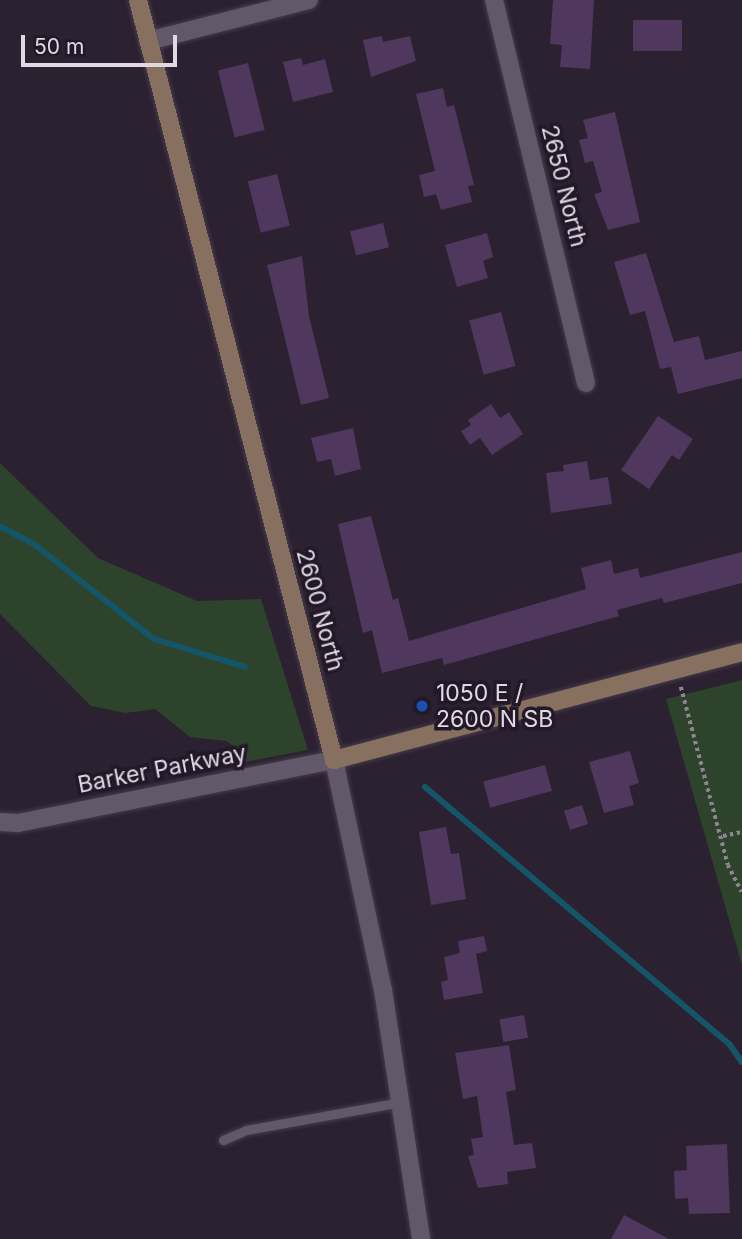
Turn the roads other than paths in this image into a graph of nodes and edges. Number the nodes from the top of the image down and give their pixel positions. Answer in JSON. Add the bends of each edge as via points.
{"nodes":[{"id":1,"x":138,"y":0,"type":"edge"},
{"id":2,"x":309,"y":0,"type":"edge"},
{"id":3,"x":494,"y":0,"type":"edge"},
{"id":4,"x":148,"y":41,"type":"junction"},
{"id":5,"x":586,"y":383,"type":"dead end"},
{"id":6,"x":742,"y":652,"type":"edge"},
{"id":7,"x":334,"y":760,"type":"junction"},
{"id":8,"x":0,"y":822,"type":"edge"},
{"id":9,"x":401,"y":1102,"type":"junction"},
{"id":10,"x":223,"y":1140,"type":"dead end"},
{"id":11,"x":421,"y":1239,"type":"edge"}],
"edges":[{"from":1,"to":4,"type":"main road","name":"2600 North"},
{"from":2,"to":4,"type":"street"},
{"from":3,"to":5,"type":"street","name":"2650 North"},
{"from":4,"to":7,"type":"main road","name":"2600 North"},
{"from":6,"to":7,"type":"main road"},
{"from":7,"to":8,"type":"street","name":"Barker Parkway","via":[[18,824]]},
{"from":7,"to":9,"type":"street","name":"2600 North","via":[[363,886]]},
{"from":9,"to":10,"type":"lane","via":[[246,1130]]},
{"from":9,"to":11,"type":"street","name":"2600 North"}]}
